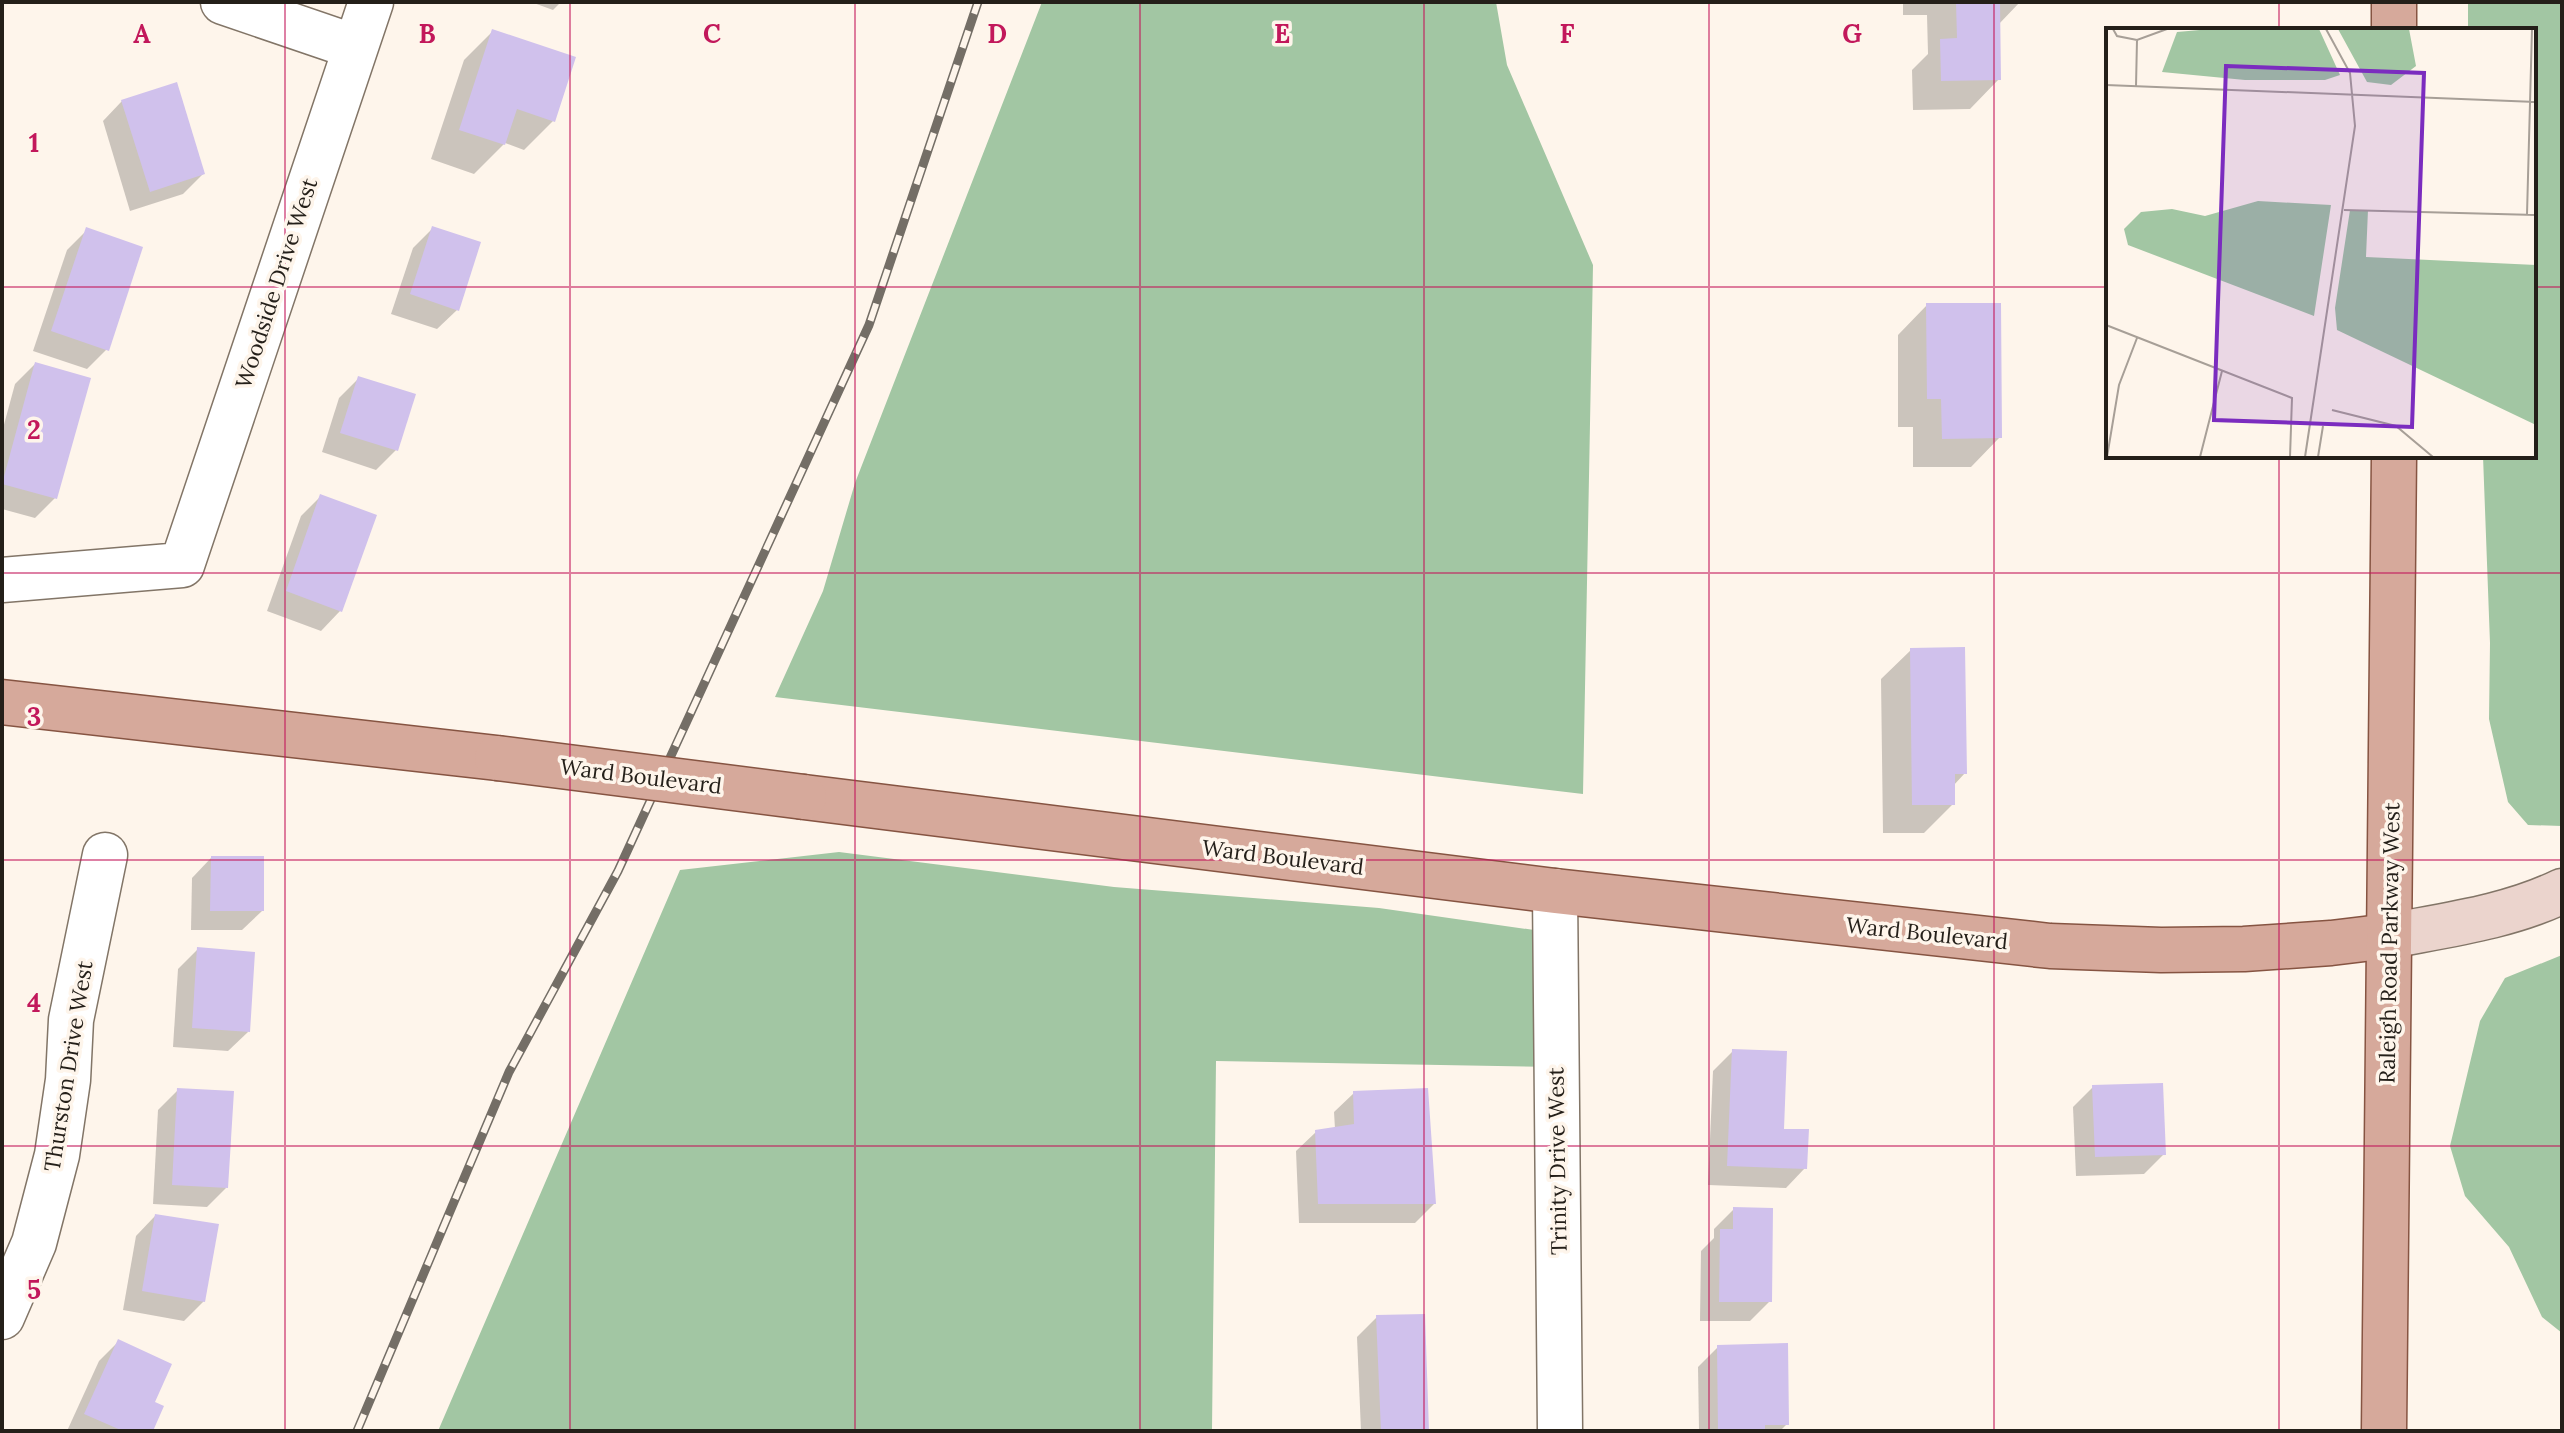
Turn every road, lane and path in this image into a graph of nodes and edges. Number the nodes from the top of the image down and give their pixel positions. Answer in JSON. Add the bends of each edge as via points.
{"nodes":[{"id":1,"x":223,"y":2,"type":"edge"},
{"id":2,"x":371,"y":2,"type":"edge"},
{"id":3,"x":2394,"y":2,"type":"edge"},
{"id":4,"x":2394,"y":28,"type":"edge"},
{"id":5,"x":355,"y":47,"type":"junction"},
{"id":6,"x":2394,"y":458,"type":"edge"},
{"id":7,"x":2,"y":580,"type":"edge"},
{"id":8,"x":2,"y":702,"type":"edge"},
{"id":9,"x":105,"y":855,"type":"dead end"},
{"id":10,"x":1555,"y":891,"type":"junction"},
{"id":11,"x":2562,"y":891,"type":"edge"},
{"id":12,"x":2389,"y":936,"type":"junction"},
{"id":13,"x":2,"y":1317,"type":"edge"},
{"id":14,"x":1560,"y":1431,"type":"edge"},
{"id":15,"x":2384,"y":1431,"type":"edge"}],
"edges":[{"from":1,"to":5,"type":"street"},
{"from":2,"to":5,"type":"street","name":"Woodside Drive West"},
{"from":3,"to":4,"type":"main road"},
{"from":5,"to":7,"type":"street","name":"Woodside Drive West","via":[[182,565]]},
{"from":6,"to":12,"type":"main road","name":"Raleigh Road Parkway West"},
{"from":8,"to":10,"type":"main road","name":"Ward Boulevard","bridge":true,"via":[[497,758]]},
{"from":9,"to":13,"type":"street","name":"Thurston Drive West","via":[[71,1020],[57,1155],[34,1243]]},
{"from":10,"to":12,"type":"main road","name":"Ward Boulevard","via":[[2050,946],[2244,949]]},
{"from":10,"to":14,"type":"street","name":"Trinity Drive West"},
{"from":11,"to":12,"type":"main road","name":"Ward Boulevard","via":[[2472,919]]},
{"from":12,"to":15,"type":"main road","name":"Raleigh Road Parkway West"}]}
